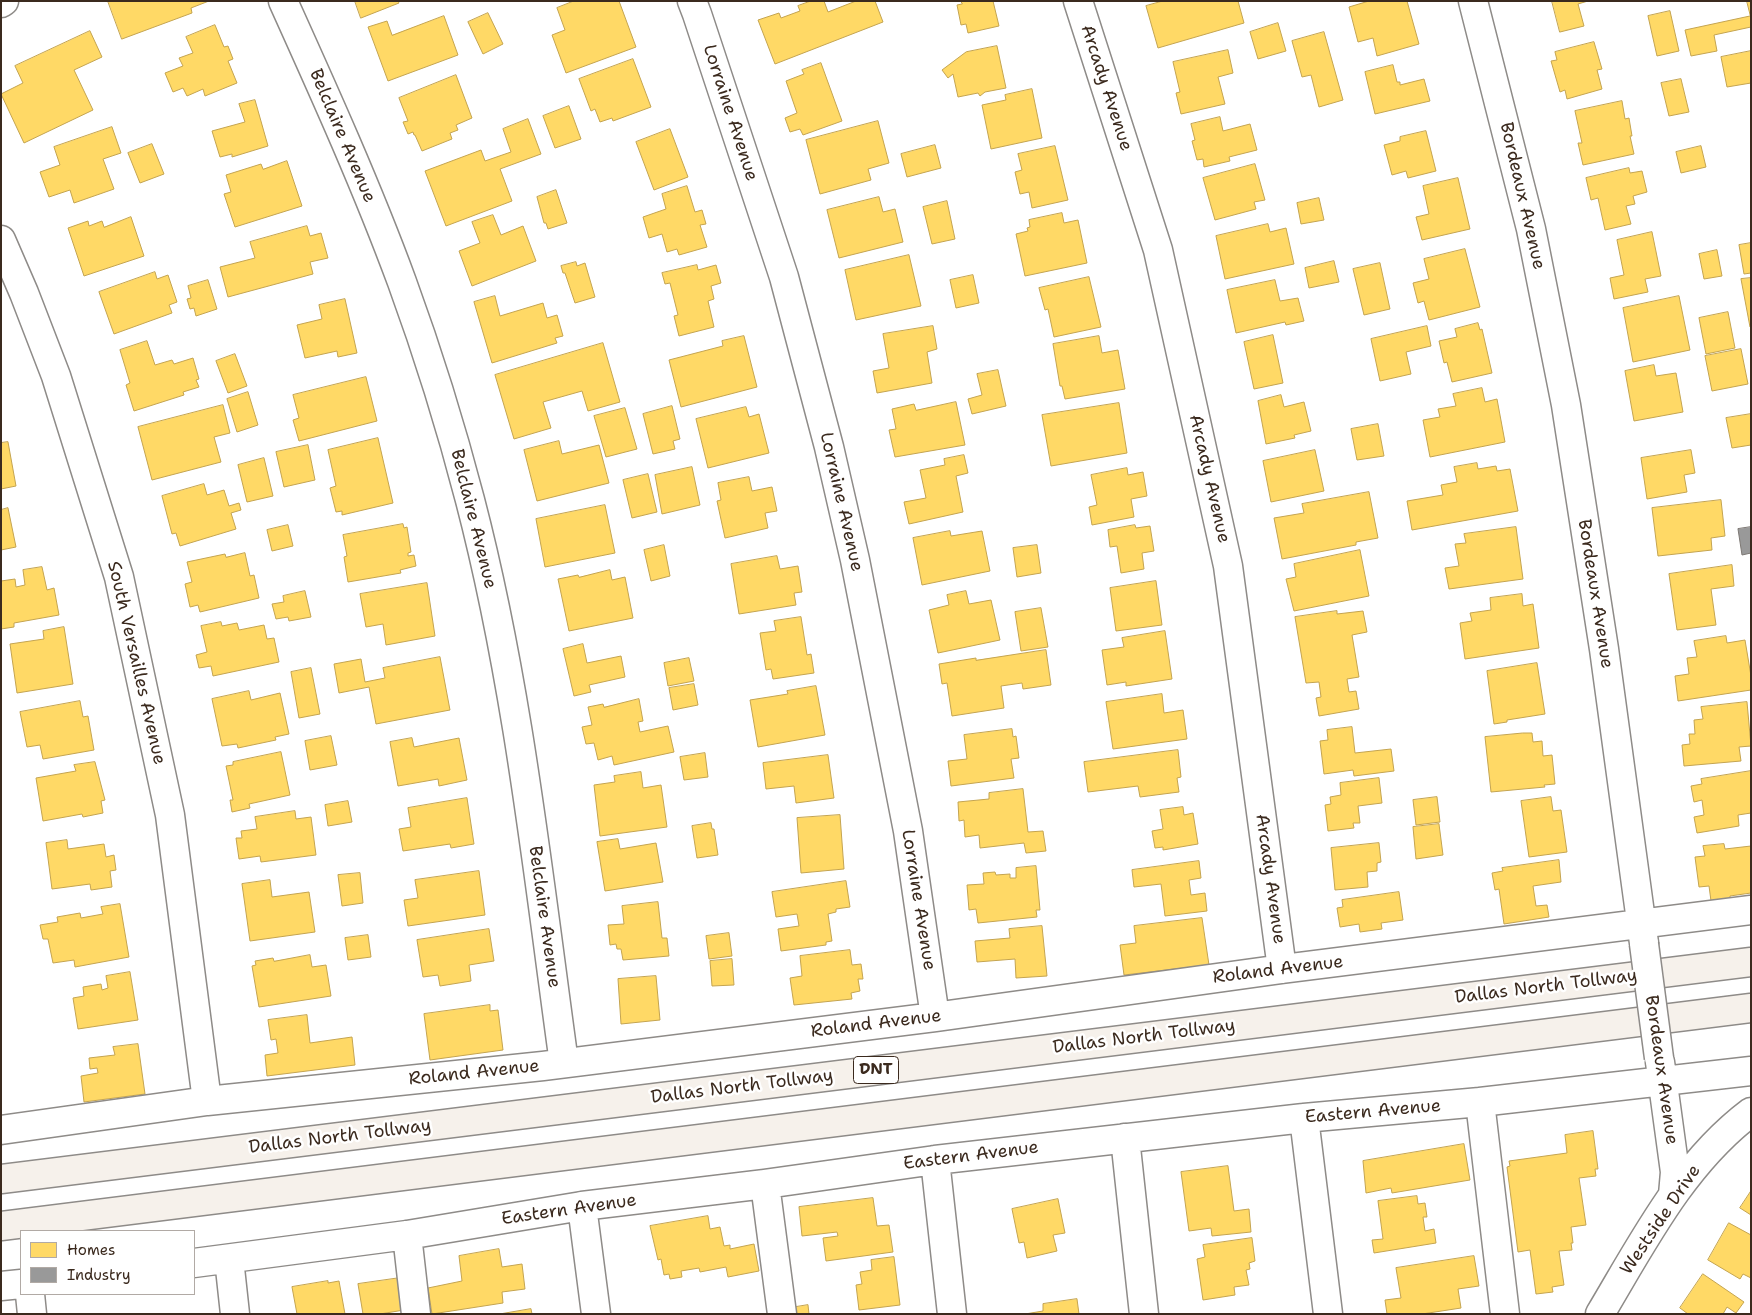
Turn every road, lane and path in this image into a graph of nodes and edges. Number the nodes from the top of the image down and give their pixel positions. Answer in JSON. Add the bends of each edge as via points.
{"nodes":[{"id":1,"x":283,"y":1,"type":"edge"},
{"id":2,"x":692,"y":1,"type":"edge"},
{"id":3,"x":1078,"y":1,"type":"edge"},
{"id":4,"x":1473,"y":1,"type":"edge"},
{"id":5,"x":1,"y":240,"type":"edge"},
{"id":6,"x":1751,"y":910,"type":"edge"},
{"id":7,"x":1643,"y":935,"type":"junction"},
{"id":8,"x":1751,"y":962,"type":"edge"},
{"id":9,"x":1282,"y":969,"type":"junction"},
{"id":10,"x":1751,"y":1008,"type":"edge"},
{"id":11,"x":935,"y":1017,"type":"junction"},
{"id":12,"x":564,"y":1063,"type":"junction"},
{"id":13,"x":1661,"y":1070,"type":"junction"},
{"id":14,"x":1751,"y":1071,"type":"edge"},
{"id":15,"x":207,"y":1101,"type":"junction"},
{"id":16,"x":1480,"y":1102,"type":"junction"},
{"id":17,"x":1751,"y":1112,"type":"edge"},
{"id":18,"x":1304,"y":1118,"type":"junction"},
{"id":19,"x":1,"y":1130,"type":"edge"},
{"id":20,"x":1125,"y":1138,"type":"junction"},
{"id":21,"x":935,"y":1160,"type":"junction"},
{"id":22,"x":1,"y":1179,"type":"edge"},
{"id":23,"x":765,"y":1184,"type":"junction"},
{"id":24,"x":1674,"y":1195,"type":"junction"},
{"id":25,"x":582,"y":1206,"type":"junction"},
{"id":26,"x":1,"y":1226,"type":"edge"},
{"id":27,"x":407,"y":1235,"type":"junction"},
{"id":28,"x":229,"y":1259,"type":"junction"},
{"id":29,"x":195,"y":1263,"type":"edge"},
{"id":30,"x":20,"y":1284,"type":"edge"},
{"id":31,"x":1,"y":1286,"type":"edge"},
{"id":32,"x":30,"y":1295,"type":"edge"},
{"id":33,"x":32,"y":1314,"type":"edge"},
{"id":34,"x":235,"y":1314,"type":"edge"},
{"id":35,"x":416,"y":1314,"type":"edge"},
{"id":36,"x":596,"y":1314,"type":"edge"},
{"id":37,"x":782,"y":1314,"type":"edge"},
{"id":38,"x":952,"y":1314,"type":"edge"},
{"id":39,"x":1144,"y":1314,"type":"edge"},
{"id":40,"x":1328,"y":1314,"type":"edge"},
{"id":41,"x":1504,"y":1314,"type":"edge"},
{"id":42,"x":1600,"y":1314,"type":"edge"}],
"edges":[{"from":1,"to":12,"type":"street","name":"Belclaire Avenue","via":[[348,147],[402,282],[440,394],[470,500],[514,711]]},
{"from":2,"to":11,"type":"street","name":"Lorraine Avenue","via":[[784,277],[829,447],[855,560],[908,832]]},
{"from":3,"to":9,"type":"street","name":"Arcady Avenue","via":[[1158,250],[1228,566]]},
{"from":4,"to":7,"type":"street","name":"Bordeaux Avenue","via":[[1531,229],[1566,405],[1604,649]]},
{"from":5,"to":15,"type":"street","name":"South Versailles Avenue","via":[[56,376],[119,577],[170,815]]},
{"from":6,"to":7,"type":"street","name":"Roland Avenue"},
{"from":7,"to":9,"type":"street","name":"Roland Avenue"},
{"from":7,"to":13,"type":"street","name":"Bordeaux Avenue","bridge":true},
{"from":8,"to":22,"type":"highway","name":"Dallas North Tollway","number":"DNT"},
{"from":9,"to":11,"type":"street","name":"Roland Avenue"},
{"from":10,"to":26,"type":"highway"},
{"from":11,"to":12,"type":"street","name":"Roland Avenue"},
{"from":12,"to":15,"type":"street","name":"Roland Avenue"},
{"from":13,"to":14,"type":"street","name":"Eastern Avenue"},
{"from":13,"to":16,"type":"street","name":"Eastern Avenue"},
{"from":13,"to":24,"type":"street","name":"Bordeaux Avenue","via":[[1675,1172]]},
{"from":15,"to":19,"type":"street","name":"Roland Avenue"},
{"from":16,"to":18,"type":"street","name":"Eastern Avenue"},
{"from":16,"to":41,"type":"street"},
{"from":17,"to":24,"type":"street","name":"Westside Drive","via":[[1707,1153]]},
{"from":18,"to":20,"type":"street","name":"Eastern Avenue"},
{"from":18,"to":40,"type":"street"},
{"from":20,"to":21,"type":"street","name":"Eastern Avenue"},
{"from":20,"to":39,"type":"street"},
{"from":21,"to":23,"type":"street","name":"Eastern Avenue"},
{"from":21,"to":38,"type":"street"},
{"from":23,"to":25,"type":"street","name":"Eastern Avenue"},
{"from":23,"to":37,"type":"street"},
{"from":24,"to":42,"type":"street","name":"Westside Drive"},
{"from":25,"to":27,"type":"street","name":"Eastern Avenue"},
{"from":25,"to":36,"type":"street"},
{"from":27,"to":28,"type":"street","name":"Eastern Avenue"},
{"from":27,"to":35,"type":"street"},
{"from":28,"to":29,"type":"street","name":"Eastern Avenue"},
{"from":28,"to":34,"type":"street"},
{"from":30,"to":31,"type":"street"},
{"from":32,"to":33,"type":"street"}]}
